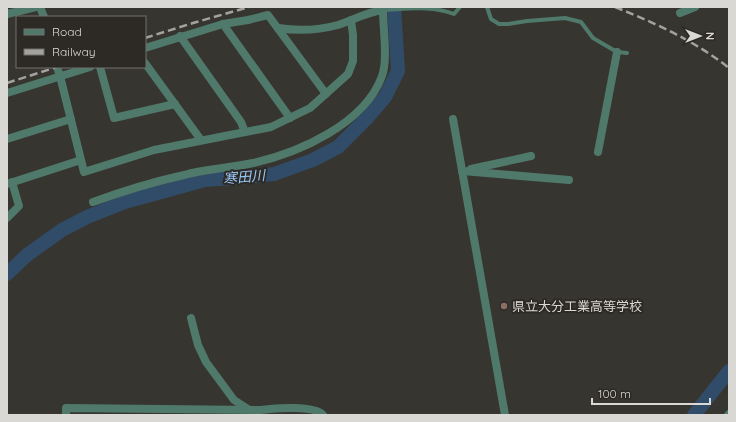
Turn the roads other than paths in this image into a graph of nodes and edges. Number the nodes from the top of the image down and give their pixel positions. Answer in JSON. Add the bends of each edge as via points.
{"nodes":[{"id":1,"x":36,"y":7,"type":"edge"},
{"id":2,"x":460,"y":7,"type":"edge"},
{"id":3,"x":487,"y":7,"type":"edge"},
{"id":4,"x":695,"y":7,"type":"edge"},
{"id":5,"x":383,"y":10,"type":"junction"},
{"id":6,"x":680,"y":12,"type":"dead end"},
{"id":7,"x":7,"y":14,"type":"edge"},
{"id":8,"x":351,"y":20,"type":"junction"},
{"id":9,"x":222,"y":24,"type":"junction"},
{"id":10,"x":278,"y":28,"type":"junction"},
{"id":11,"x":180,"y":36,"type":"junction"},
{"id":12,"x":146,"y":48,"type":"edge"},
{"id":13,"x":617,"y":52,"type":"junction"},
{"id":14,"x":627,"y":53,"type":"dead end"},
{"id":15,"x":146,"y":64,"type":"edge"},
{"id":16,"x":57,"y":68,"type":"edge"},
{"id":17,"x":87,"y":68,"type":"edge"},
{"id":18,"x":100,"y":68,"type":"edge"},
{"id":19,"x":60,"y":76,"type":"junction"},
{"id":20,"x":7,"y":93,"type":"edge"},
{"id":21,"x":326,"y":94,"type":"junction"},
{"id":22,"x":175,"y":104,"type":"junction"},
{"id":23,"x":290,"y":118,"type":"junction"},
{"id":24,"x":71,"y":119,"type":"junction"},
{"id":25,"x":453,"y":119,"type":"dead end"},
{"id":26,"x":245,"y":132,"type":"junction"},
{"id":27,"x":7,"y":139,"type":"edge"},
{"id":28,"x":201,"y":140,"type":"junction"},
{"id":29,"x":598,"y":152,"type":"dead end"},
{"id":30,"x":531,"y":156,"type":"dead end"},
{"id":31,"x":81,"y":160,"type":"junction"},
{"id":32,"x":462,"y":171,"type":"junction"},
{"id":33,"x":569,"y":180,"type":"dead end"},
{"id":34,"x":9,"y":183,"type":"edge"},
{"id":35,"x":94,"y":202,"type":"dead end"},
{"id":36,"x":7,"y":218,"type":"edge"},
{"id":37,"x":192,"y":318,"type":"dead end"},
{"id":38,"x":248,"y":410,"type":"junction"},
{"id":39,"x":99,"y":412,"type":"edge"},
{"id":40,"x":154,"y":412,"type":"edge"},
{"id":41,"x":207,"y":412,"type":"edge"},
{"id":42,"x":261,"y":412,"type":"edge"},
{"id":43,"x":66,"y":415,"type":"edge"},
{"id":44,"x":323,"y":415,"type":"edge"},
{"id":45,"x":505,"y":415,"type":"edge"}],
"edges":[{"from":1,"to":7,"type":"street"},
{"from":2,"to":5,"type":"lane","via":[[454,14],[422,8]]},
{"from":3,"to":13,"type":"lane","via":[[491,19],[499,24],[565,18],[581,22],[593,38]]},
{"from":4,"to":6,"type":"street"},
{"from":5,"to":8,"type":"street"},
{"from":5,"to":35,"type":"street","via":[[383,76],[358,111],[332,131],[290,152],[266,160],[185,174]]},
{"from":8,"to":10,"type":"street","via":[[320,28]]},
{"from":8,"to":21,"type":"street","via":[[351,67],[348,74]]},
{"from":9,"to":10,"type":"street","via":[[268,15]]},
{"from":9,"to":11,"type":"street"},
{"from":9,"to":23,"type":"street"},
{"from":10,"to":21,"type":"street"},
{"from":11,"to":12,"type":"street"},
{"from":11,"to":26,"type":"street","via":[[241,122]]},
{"from":13,"to":14,"type":"lane"},
{"from":13,"to":29,"type":"street"},
{"from":15,"to":22,"type":"street"},
{"from":16,"to":19,"type":"street"},
{"from":17,"to":19,"type":"street"},
{"from":18,"to":22,"type":"street","via":[[114,118]]},
{"from":19,"to":20,"type":"street"},
{"from":19,"to":24,"type":"street"},
{"from":21,"to":23,"type":"street","via":[[310,108]]},
{"from":22,"to":28,"type":"street"},
{"from":23,"to":26,"type":"street","via":[[271,127]]},
{"from":24,"to":27,"type":"street"},
{"from":24,"to":31,"type":"street"},
{"from":25,"to":32,"type":"street"},
{"from":26,"to":28,"type":"street"},
{"from":28,"to":31,"type":"street","via":[[154,150],[84,172]]},
{"from":30,"to":32,"type":"street"},
{"from":31,"to":34,"type":"street"},
{"from":32,"to":33,"type":"street"},
{"from":32,"to":45,"type":"street"},
{"from":34,"to":36,"type":"street","via":[[19,206]]},
{"from":37,"to":38,"type":"street","via":[[198,345],[206,362],[234,400]]},
{"from":38,"to":41,"type":"street"},
{"from":38,"to":42,"type":"street"},
{"from":39,"to":40,"type":"street"},
{"from":39,"to":43,"type":"street","via":[[66,408]]},
{"from":40,"to":41,"type":"street"},
{"from":42,"to":44,"type":"street","via":[[284,408],[309,409]]}]}
